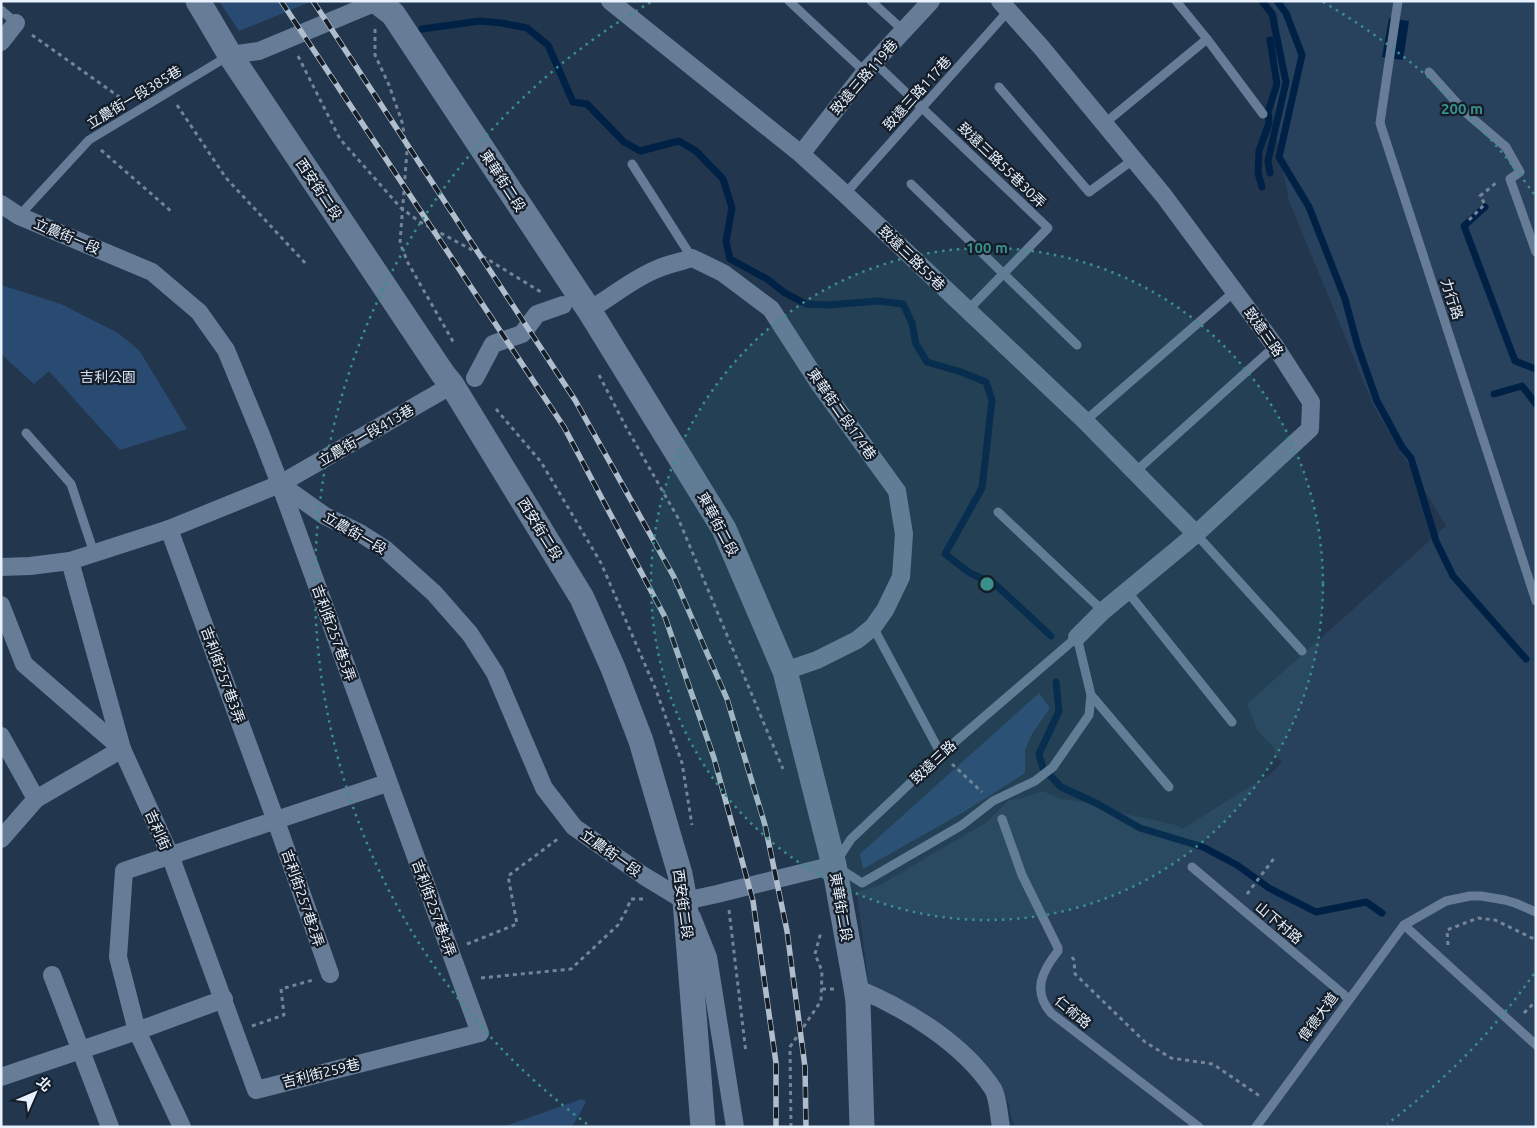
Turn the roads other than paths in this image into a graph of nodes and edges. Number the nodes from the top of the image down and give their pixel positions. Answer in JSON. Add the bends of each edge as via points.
{"nodes":[{"id":1,"x":198,"y":1,"type":"edge"},
{"id":2,"x":610,"y":1,"type":"edge"},
{"id":3,"x":789,"y":1,"type":"edge"},
{"id":4,"x":871,"y":1,"type":"edge"},
{"id":5,"x":931,"y":1,"type":"edge"},
{"id":6,"x":1176,"y":1,"type":"edge"},
{"id":7,"x":1398,"y":1,"type":"edge"},
{"id":8,"x":1004,"y":5,"type":"edge"},
{"id":9,"x":377,"y":8,"type":"edge"},
{"id":10,"x":1,"y":10,"type":"edge"},
{"id":11,"x":16,"y":23,"type":"joint"},
{"id":12,"x":904,"y":31,"type":"junction"},
{"id":13,"x":1207,"y":39,"type":"junction"},
{"id":14,"x":1,"y":42,"type":"edge"},
{"id":15,"x":230,"y":55,"type":"junction"},
{"id":16,"x":870,"y":67,"type":"junction"},
{"id":17,"x":1429,"y":72,"type":"dead end"},
{"id":18,"x":999,"y":86,"type":"dead end"},
{"id":19,"x":923,"y":107,"type":"junction"},
{"id":20,"x":1263,"y":114,"type":"dead end"},
{"id":21,"x":1104,"y":123,"type":"junction"},
{"id":22,"x":801,"y":154,"type":"junction"},
{"id":23,"x":1134,"y":159,"type":"junction"},
{"id":24,"x":632,"y":164,"type":"dead end"},
{"id":25,"x":911,"y":184,"type":"dead end"},
{"id":26,"x":845,"y":194,"type":"junction"},
{"id":27,"x":1,"y":204,"type":"edge"},
{"id":28,"x":19,"y":216,"type":"junction"},
{"id":29,"x":1536,"y":252,"type":"edge"},
{"id":30,"x":692,"y":258,"type":"junction"},
{"id":31,"x":1003,"y":273,"type":"junction"},
{"id":32,"x":1235,"y":291,"type":"junction"},
{"id":33,"x":564,"y":305,"type":"road end"},
{"id":34,"x":589,"y":310,"type":"junction"},
{"id":35,"x":967,"y":311,"type":"junction"},
{"id":36,"x":1077,"y":345,"type":"dead end"},
{"id":37,"x":1275,"y":346,"type":"junction"},
{"id":38,"x":463,"y":382,"type":"junction"},
{"id":39,"x":1085,"y":421,"type":"junction"},
{"id":40,"x":26,"y":433,"type":"dead end"},
{"id":41,"x":1134,"y":472,"type":"junction"},
{"id":42,"x":280,"y":484,"type":"junction"},
{"id":43,"x":998,"y":512,"type":"dead end"},
{"id":44,"x":169,"y":529,"type":"junction"},
{"id":45,"x":1196,"y":534,"type":"junction"},
{"id":46,"x":94,"y":553,"type":"junction"},
{"id":47,"x":70,"y":561,"type":"junction"},
{"id":48,"x":1,"y":567,"type":"edge"},
{"id":49,"x":1127,"y":591,"type":"junction"},
{"id":50,"x":1536,"y":601,"type":"edge"},
{"id":51,"x":1,"y":605,"type":"edge"},
{"id":52,"x":1103,"y":611,"type":"junction"},
{"id":53,"x":873,"y":628,"type":"junction"},
{"id":54,"x":1077,"y":637,"type":"junction"},
{"id":55,"x":1302,"y":651,"type":"dead end"},
{"id":56,"x":785,"y":671,"type":"junction"},
{"id":57,"x":1092,"y":695,"type":"junction"},
{"id":58,"x":1232,"y":722,"type":"dead end"},
{"id":59,"x":1,"y":736,"type":"edge"},
{"id":60,"x":122,"y":749,"type":"junction"},
{"id":61,"x":941,"y":754,"type":"junction"},
{"id":62,"x":387,"y":783,"type":"junction"},
{"id":63,"x":1169,"y":787,"type":"dead end"},
{"id":64,"x":36,"y":799,"type":"junction"},
{"id":65,"x":1002,"y":819,"type":"dead end"},
{"id":66,"x":276,"y":821,"type":"junction"},
{"id":67,"x":1,"y":840,"type":"edge"},
{"id":68,"x":170,"y":855,"type":"junction"},
{"id":69,"x":834,"y":865,"type":"junction"},
{"id":70,"x":1192,"y":868,"type":"dead end"},
{"id":71,"x":685,"y":900,"type":"junction"},
{"id":72,"x":1536,"y":912,"type":"edge"},
{"id":73,"x":1404,"y":925,"type":"junction"},
{"id":74,"x":330,"y":974,"type":"road end"},
{"id":75,"x":52,"y":975,"type":"dead end"},
{"id":76,"x":846,"y":988,"type":"junction"},
{"id":77,"x":224,"y":999,"type":"junction"},
{"id":78,"x":1349,"y":999,"type":"junction"},
{"id":79,"x":137,"y":1031,"type":"junction"},
{"id":80,"x":480,"y":1033,"type":"joint"},
{"id":81,"x":1536,"y":1045,"type":"edge"},
{"id":82,"x":81,"y":1049,"type":"junction"},
{"id":83,"x":1,"y":1077,"type":"edge"},
{"id":84,"x":110,"y":1127,"type":"edge"},
{"id":85,"x":182,"y":1127,"type":"edge"},
{"id":86,"x":703,"y":1127,"type":"edge"},
{"id":87,"x":736,"y":1127,"type":"edge"},
{"id":88,"x":862,"y":1127,"type":"edge"},
{"id":89,"x":1001,"y":1127,"type":"edge"},
{"id":90,"x":1199,"y":1127,"type":"edge"},
{"id":91,"x":1256,"y":1127,"type":"edge"}],
"edges":[{"from":1,"to":15,"type":"street","name":"西安街二段"},
{"from":2,"to":22,"type":"street","name":"致遠三路55巷"},
{"from":3,"to":16,"type":"lane","name":"致遠三路55巷30弄"},
{"from":4,"to":12,"type":"lane"},
{"from":5,"to":12,"type":"street","name":"致遠三路119巷"},
{"from":6,"to":13,"type":"lane"},
{"from":7,"to":50,"type":"lane","name":"力行路","via":[[1380,123]]},
{"from":8,"to":19,"type":"lane","name":"致遠三路117巷"},
{"from":8,"to":21,"type":"street","name":"致遠三路"},
{"from":9,"to":15,"type":"street","via":[[258,51]]},
{"from":9,"to":34,"type":"street","name":"東華街二段","via":[[393,14]]},
{"from":10,"to":11,"type":"lane"},
{"from":11,"to":14,"type":"street"},
{"from":12,"to":16,"type":"street","name":"致遠三路119巷"},
{"from":13,"to":20,"type":"lane"},
{"from":13,"to":21,"type":"lane"},
{"from":15,"to":28,"type":"lane","name":"立農街一段385巷","via":[[89,140]]},
{"from":15,"to":38,"type":"street","name":"西安街二段","via":[[443,374]]},
{"from":16,"to":19,"type":"lane","name":"致遠三路55巷30弄"},
{"from":16,"to":22,"type":"street","name":"致遠三路119巷"},
{"from":17,"to":29,"type":"lane","via":[[1465,112],[1506,147],[1520,172],[1510,179]]},
{"from":18,"to":23,"type":"lane","via":[[1089,192]]},
{"from":19,"to":26,"type":"lane","name":"致遠三路117巷"},
{"from":19,"to":31,"type":"lane","name":"致遠三路55巷30弄","via":[[1048,228]]},
{"from":21,"to":23,"type":"street","name":"致遠三路"},
{"from":22,"to":26,"type":"street","name":"致遠三路55巷"},
{"from":23,"to":32,"type":"street","name":"致遠三路"},
{"from":24,"to":30,"type":"lane"},
{"from":25,"to":31,"type":"lane"},
{"from":26,"to":35,"type":"street","name":"致遠三路55巷"},
{"from":27,"to":28,"type":"street","name":"立農街一段"},
{"from":28,"to":42,"type":"street","name":"立農街一段","via":[[152,272],[199,312],[226,350]]},
{"from":30,"to":34,"type":"street","via":[[658,268]]},
{"from":30,"to":53,"type":"street","name":"東華街二段174巷","via":[[723,273],[771,309],[820,385],[898,491],[904,534],[902,577]]},
{"from":31,"to":35,"type":"lane","name":"致遠三路55巷30弄"},
{"from":31,"to":36,"type":"lane"},
{"from":32,"to":37,"type":"street","name":"致遠三路"},
{"from":32,"to":39,"type":"lane"},
{"from":33,"to":38,"type":"street","via":[[537,314],[522,334],[494,344]]},
{"from":34,"to":56,"type":"street","name":"東華街二段","via":[[724,529]]},
{"from":35,"to":39,"type":"street","name":"致遠三路55巷"},
{"from":37,"to":41,"type":"lane"},
{"from":37,"to":45,"type":"street","name":"致遠三路","via":[[1311,402],[1310,429]]},
{"from":38,"to":42,"type":"street","name":"立農街一段413巷"},
{"from":38,"to":71,"type":"street","name":"西安街二段","via":[[582,598],[613,668],[641,741]]},
{"from":39,"to":41,"type":"street","name":"致遠三路55巷"},
{"from":40,"to":46,"type":"lane","via":[[71,484]]},
{"from":41,"to":45,"type":"street","name":"致遠三路55巷"},
{"from":42,"to":44,"type":"street"},
{"from":42,"to":62,"type":"street","name":"吉利街257巷5弄"},
{"from":42,"to":71,"type":"street","name":"立農街一段","via":[[325,516],[385,549],[434,593],[470,634],[495,673],[544,788],[574,827]]},
{"from":43,"to":52,"type":"lane"},
{"from":44,"to":46,"type":"street"},
{"from":44,"to":66,"type":"street","name":"吉利街257巷3弄"},
{"from":45,"to":49,"type":"street","name":"致遠三路"},
{"from":45,"to":55,"type":"lane"},
{"from":46,"to":47,"type":"street"},
{"from":47,"to":48,"type":"street"},
{"from":47,"to":60,"type":"street","name":"吉利街"},
{"from":49,"to":52,"type":"street","name":"致遠三路"},
{"from":49,"to":58,"type":"lane"},
{"from":51,"to":60,"type":"street","via":[[24,664]]},
{"from":52,"to":54,"type":"street","name":"致遠三路"},
{"from":53,"to":56,"type":"street","name":"東華街二段174巷","via":[[817,660]]},
{"from":53,"to":61,"type":"lane"},
{"from":54,"to":57,"type":"lane"},
{"from":54,"to":61,"type":"lane","name":"致遠三路"},
{"from":56,"to":69,"type":"street","name":"東華街二段"},
{"from":57,"to":63,"type":"lane"},
{"from":57,"to":69,"type":"lane","via":[[1089,715],[1053,767],[1035,781],[993,801],[962,825],[862,883]]},
{"from":59,"to":64,"type":"street"},
{"from":60,"to":64,"type":"street"},
{"from":60,"to":68,"type":"street","name":"吉利街"},
{"from":61,"to":69,"type":"lane","name":"致遠三路","via":[[851,839]]},
{"from":62,"to":66,"type":"street"},
{"from":62,"to":80,"type":"street","name":"吉利街257巷4弄"},
{"from":64,"to":67,"type":"street"},
{"from":65,"to":90,"type":"lane","name":"仁術路","via":[[1022,875],[1058,948],[1045,969],[1040,985],[1043,1004],[1050,1013]]},
{"from":66,"to":68,"type":"street"},
{"from":66,"to":74,"type":"street","name":"吉利街257巷2弄"},
{"from":68,"to":77,"type":"street","name":"吉利街259巷"},
{"from":68,"to":79,"type":"street","name":"吉利街","via":[[124,871],[118,957]]},
{"from":69,"to":71,"type":"street"},
{"from":69,"to":76,"type":"street","name":"東華街二段"},
{"from":70,"to":78,"type":"lane","name":"山下村路"},
{"from":71,"to":86,"type":"street","name":"西安街二段"},
{"from":71,"to":87,"type":"street","via":[[708,957]]},
{"from":72,"to":73,"type":"lane","via":[[1505,900],[1470,896],[1446,901]]},
{"from":73,"to":78,"type":"lane","name":"偉德大道"},
{"from":73,"to":81,"type":"lane"},
{"from":75,"to":82,"type":"street"},
{"from":76,"to":88,"type":"street","name":"東華街二段","via":[[858,1002]]},
{"from":76,"to":89,"type":"street","via":[[880,998],[916,1018],[964,1054],[994,1091]]},
{"from":77,"to":79,"type":"street"},
{"from":77,"to":80,"type":"street","name":"吉利街259巷","via":[[256,1090]]},
{"from":78,"to":91,"type":"lane","name":"偉德大道"},
{"from":79,"to":82,"type":"street"},
{"from":79,"to":85,"type":"street","name":"吉利街"},
{"from":82,"to":83,"type":"street"},
{"from":82,"to":84,"type":"street"}]}
